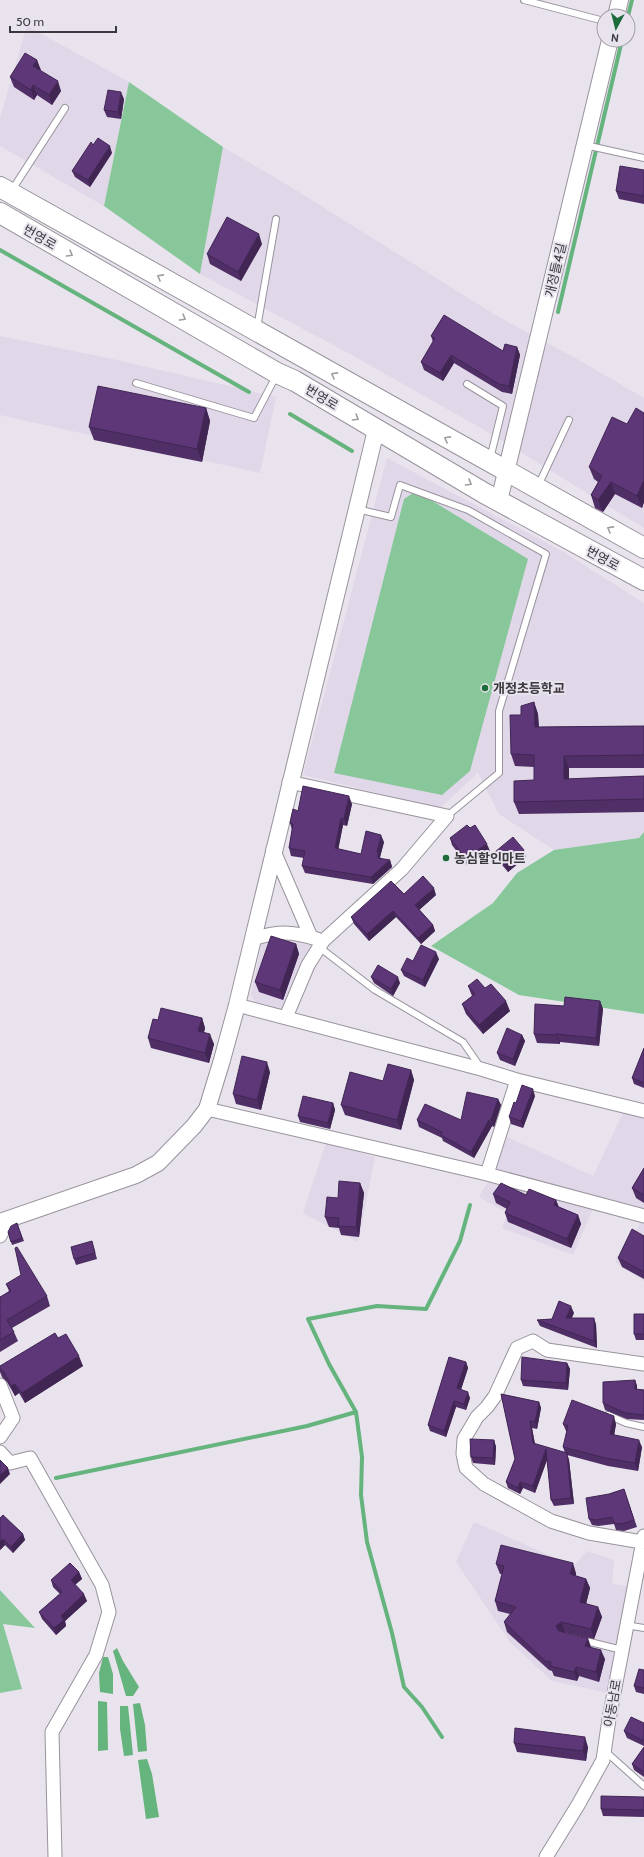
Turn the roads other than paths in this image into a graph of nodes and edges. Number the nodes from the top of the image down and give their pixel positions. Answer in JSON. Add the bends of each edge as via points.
{"nodes":[{"id":1,"x":524,"y":0,"type":"edge"},
{"id":2,"x":596,"y":19,"type":"edge"},
{"id":3,"x":608,"y":48,"type":"edge"},
{"id":4,"x":65,"y":108,"type":"dead end"},
{"id":5,"x":588,"y":145,"type":"junction"},
{"id":6,"x":644,"y":158,"type":"edge"},
{"id":7,"x":5,"y":190,"type":"edge"},
{"id":8,"x":0,"y":213,"type":"edge"},
{"id":9,"x":276,"y":219,"type":"dead end"},
{"id":10,"x":256,"y":331,"type":"junction"},
{"id":11,"x":277,"y":372,"type":"junction"},
{"id":12,"x":136,"y":383,"type":"dead end"},
{"id":13,"x":467,"y":384,"type":"dead end"},
{"id":14,"x":569,"y":420,"type":"dead end"},
{"id":15,"x":376,"y":430,"type":"junction"},
{"id":16,"x":489,"y":462,"type":"junction"},
{"id":17,"x":507,"y":472,"type":"junction"},
{"id":18,"x":537,"y":489,"type":"junction"},
{"id":19,"x":499,"y":501,"type":"junction"},
{"id":20,"x":356,"y":509,"type":"junction"},
{"id":21,"x":644,"y":548,"type":"edge"},
{"id":22,"x":644,"y":580,"type":"edge"},
{"id":23,"x":289,"y":782,"type":"junction"},
{"id":24,"x":447,"y":816,"type":"junction"},
{"id":25,"x":273,"y":849,"type":"junction"},
{"id":26,"x":252,"y":939,"type":"junction"},
{"id":27,"x":318,"y":942,"type":"junction"},
{"id":28,"x":237,"y":1005,"type":"junction"},
{"id":29,"x":286,"y":1017,"type":"junction"},
{"id":30,"x":481,"y":1069,"type":"junction"},
{"id":31,"x":516,"y":1080,"type":"junction"},
{"id":32,"x":207,"y":1109,"type":"junction"},
{"id":33,"x":644,"y":1111,"type":"edge"},
{"id":34,"x":487,"y":1174,"type":"junction"},
{"id":35,"x":644,"y":1216,"type":"edge"},
{"id":36,"x":5,"y":1220,"type":"edge"},
{"id":37,"x":0,"y":1236,"type":"edge"},
{"id":38,"x":644,"y":1364,"type":"edge"},
{"id":39,"x":0,"y":1385,"type":"edge"},
{"id":40,"x":599,"y":1411,"type":"edge"},
{"id":41,"x":644,"y":1427,"type":"edge"},
{"id":42,"x":0,"y":1437,"type":"edge"},
{"id":43,"x":0,"y":1452,"type":"edge"},
{"id":44,"x":643,"y":1544,"type":"edge"},
{"id":45,"x":639,"y":1585,"type":"edge"},
{"id":46,"x":626,"y":1625,"type":"junction"},
{"id":47,"x":644,"y":1628,"type":"edge"},
{"id":48,"x":571,"y":1638,"type":"edge"},
{"id":49,"x":622,"y":1650,"type":"junction"},
{"id":50,"x":605,"y":1751,"type":"junction"},
{"id":51,"x":644,"y":1786,"type":"edge"},
{"id":52,"x":55,"y":1857,"type":"edge"},
{"id":53,"x":546,"y":1857,"type":"edge"}],
"edges":[{"from":1,"to":2,"type":"lane"},
{"from":3,"to":5,"type":"street","name":"개정들4길"},
{"from":4,"to":7,"type":"lane"},
{"from":5,"to":6,"type":"lane"},
{"from":5,"to":17,"type":"street","name":"개정들4길"},
{"from":10,"to":7,"type":"main road","name":"번영로","one_way":true},
{"from":8,"to":11,"type":"main road","name":"번영로","one_way":true},
{"from":9,"to":10,"type":"lane"},
{"from":16,"to":10,"type":"main road","name":"번영로","one_way":true},
{"from":11,"to":12,"type":"lane","via":[[254,418]]},
{"from":11,"to":15,"type":"main road","name":"번영로","one_way":true,"via":[[295,380]]},
{"from":13,"to":16,"type":"lane","via":[[503,406]]},
{"from":14,"to":18,"type":"lane"},
{"from":15,"to":19,"type":"main road","name":"번영로","one_way":true},
{"from":15,"to":20,"type":"street"},
{"from":16,"to":17,"type":"main road","name":"번영로"},
{"from":17,"to":18,"type":"main road","name":"번영로"},
{"from":17,"to":19,"type":"street","name":"개정들4길"},
{"from":21,"to":18,"type":"main road","name":"번영로","one_way":true},
{"from":19,"to":22,"type":"main road","name":"번영로"},
{"from":20,"to":23,"type":"street"},
{"from":20,"to":24,"type":"lane","via":[[391,517],[400,485],[468,510],[546,554],[499,711],[499,773]]},
{"from":23,"to":24,"type":"street"},
{"from":23,"to":25,"type":"street"},
{"from":24,"to":27,"type":"street","via":[[402,869]]},
{"from":25,"to":26,"type":"street"},
{"from":25,"to":27,"type":"street"},
{"from":26,"to":27,"type":"street","via":[[273,933],[297,932]]},
{"from":26,"to":28,"type":"street"},
{"from":27,"to":29,"type":"street"},
{"from":27,"to":30,"type":"lane","via":[[375,990],[463,1042]]},
{"from":28,"to":29,"type":"street"},
{"from":28,"to":32,"type":"street"},
{"from":29,"to":30,"type":"street"},
{"from":30,"to":31,"type":"street"},
{"from":31,"to":33,"type":"street"},
{"from":31,"to":34,"type":"street"},
{"from":32,"to":34,"type":"street"},
{"from":32,"to":36,"type":"street","via":[[158,1163],[136,1174]]},
{"from":34,"to":35,"type":"street"},
{"from":36,"to":37,"type":"street"},
{"from":38,"to":44,"type":"street","via":[[548,1350],[533,1342],[517,1348],[495,1396],[477,1417],[464,1439],[463,1454],[466,1468],[484,1484],[550,1521],[589,1533]]},
{"from":39,"to":42,"type":"street","via":[[13,1418]]},
{"from":40,"to":41,"type":"lane","via":[[626,1423]]},
{"from":43,"to":52,"type":"street","via":[[10,1463],[30,1458],[102,1585],[109,1612],[96,1655],[52,1732]]},
{"from":44,"to":45,"type":"street","name":"아동남로"},
{"from":45,"to":46,"type":"street","name":"아동남로"},
{"from":46,"to":47,"type":"lane"},
{"from":46,"to":49,"type":"street","name":"아동남로"},
{"from":48,"to":49,"type":"lane"},
{"from":49,"to":50,"type":"street","name":"아동남로","via":[[608,1719]]},
{"from":50,"to":51,"type":"lane"},
{"from":50,"to":53,"type":"street","name":"아동남로","via":[[603,1760],[578,1805]]}]}
